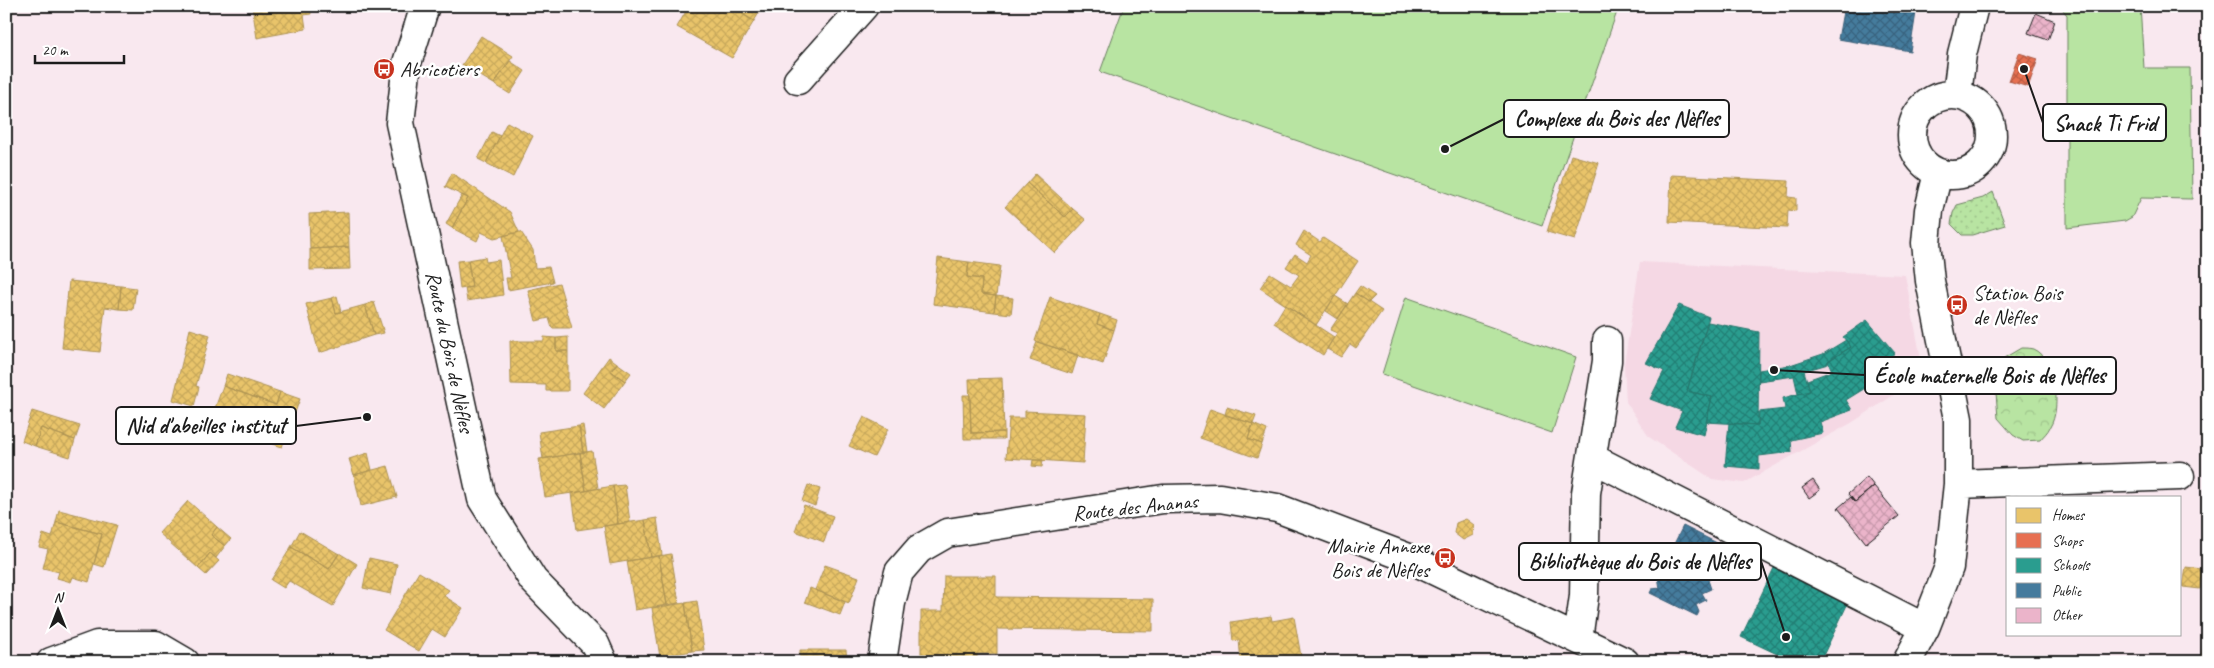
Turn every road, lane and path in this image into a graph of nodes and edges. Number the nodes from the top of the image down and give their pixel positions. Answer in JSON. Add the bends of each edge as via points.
{"nodes":[{"id":1,"x":425,"y":6,"type":"edge"},
{"id":2,"x":864,"y":6,"type":"edge"},
{"id":3,"x":1974,"y":6,"type":"edge"},
{"id":4,"x":798,"y":80,"type":"dead end"},
{"id":5,"x":1957,"y":95,"type":"junction"},
{"id":6,"x":1938,"y":173,"type":"junction"},
{"id":7,"x":1607,"y":341,"type":"dead end"},
{"id":8,"x":1592,"y":458,"type":"junction"},
{"id":9,"x":2180,"y":476,"type":"dead end"},
{"id":10,"x":1958,"y":484,"type":"junction"},
{"id":11,"x":1924,"y":628,"type":"junction"},
{"id":12,"x":1578,"y":639,"type":"junction"},
{"id":13,"x":51,"y":662,"type":"edge"},
{"id":14,"x":185,"y":662,"type":"edge"},
{"id":15,"x":603,"y":662,"type":"edge"},
{"id":16,"x":882,"y":662,"type":"edge"},
{"id":17,"x":1625,"y":662,"type":"edge"},
{"id":18,"x":1907,"y":662,"type":"edge"}],
"edges":[{"from":1,"to":15,"type":"street","name":"Route du Bois de Nèfles","via":[[407,63],[400,124],[482,499],[533,580],[595,644]]},
{"from":2,"to":4,"type":"street"},
{"from":3,"to":5,"type":"street","via":[[1962,54]]},
{"from":5,"to":6,"type":"street","via":[[1930,102],[1919,112],[1913,126],[1917,154],[1922,162]]},
{"from":5,"to":6,"type":"street","via":[[1982,108],[1990,120],[1993,135],[1990,149],[1975,168],[1952,175]]},
{"from":6,"to":10,"type":"street","via":[[1929,210],[1926,243],[1930,281],[1958,419]]},
{"from":7,"to":8,"type":"street","via":[[1607,361]]},
{"from":8,"to":11,"type":"street"},
{"from":8,"to":12,"type":"street","via":[[1586,493],[1584,596]]},
{"from":9,"to":10,"type":"street"},
{"from":10,"to":11,"type":"street","via":[[1949,567]]},
{"from":11,"to":18,"type":"street"},
{"from":12,"to":16,"type":"street","name":"Route des Ananas","via":[[1406,557],[1277,508],[1220,498],[1163,499],[947,533],[919,549],[899,572]]},
{"from":12,"to":17,"type":"street","name":"Route des Ananas"},
{"from":13,"to":14,"type":"street","via":[[97,645],[156,645]]}]}
